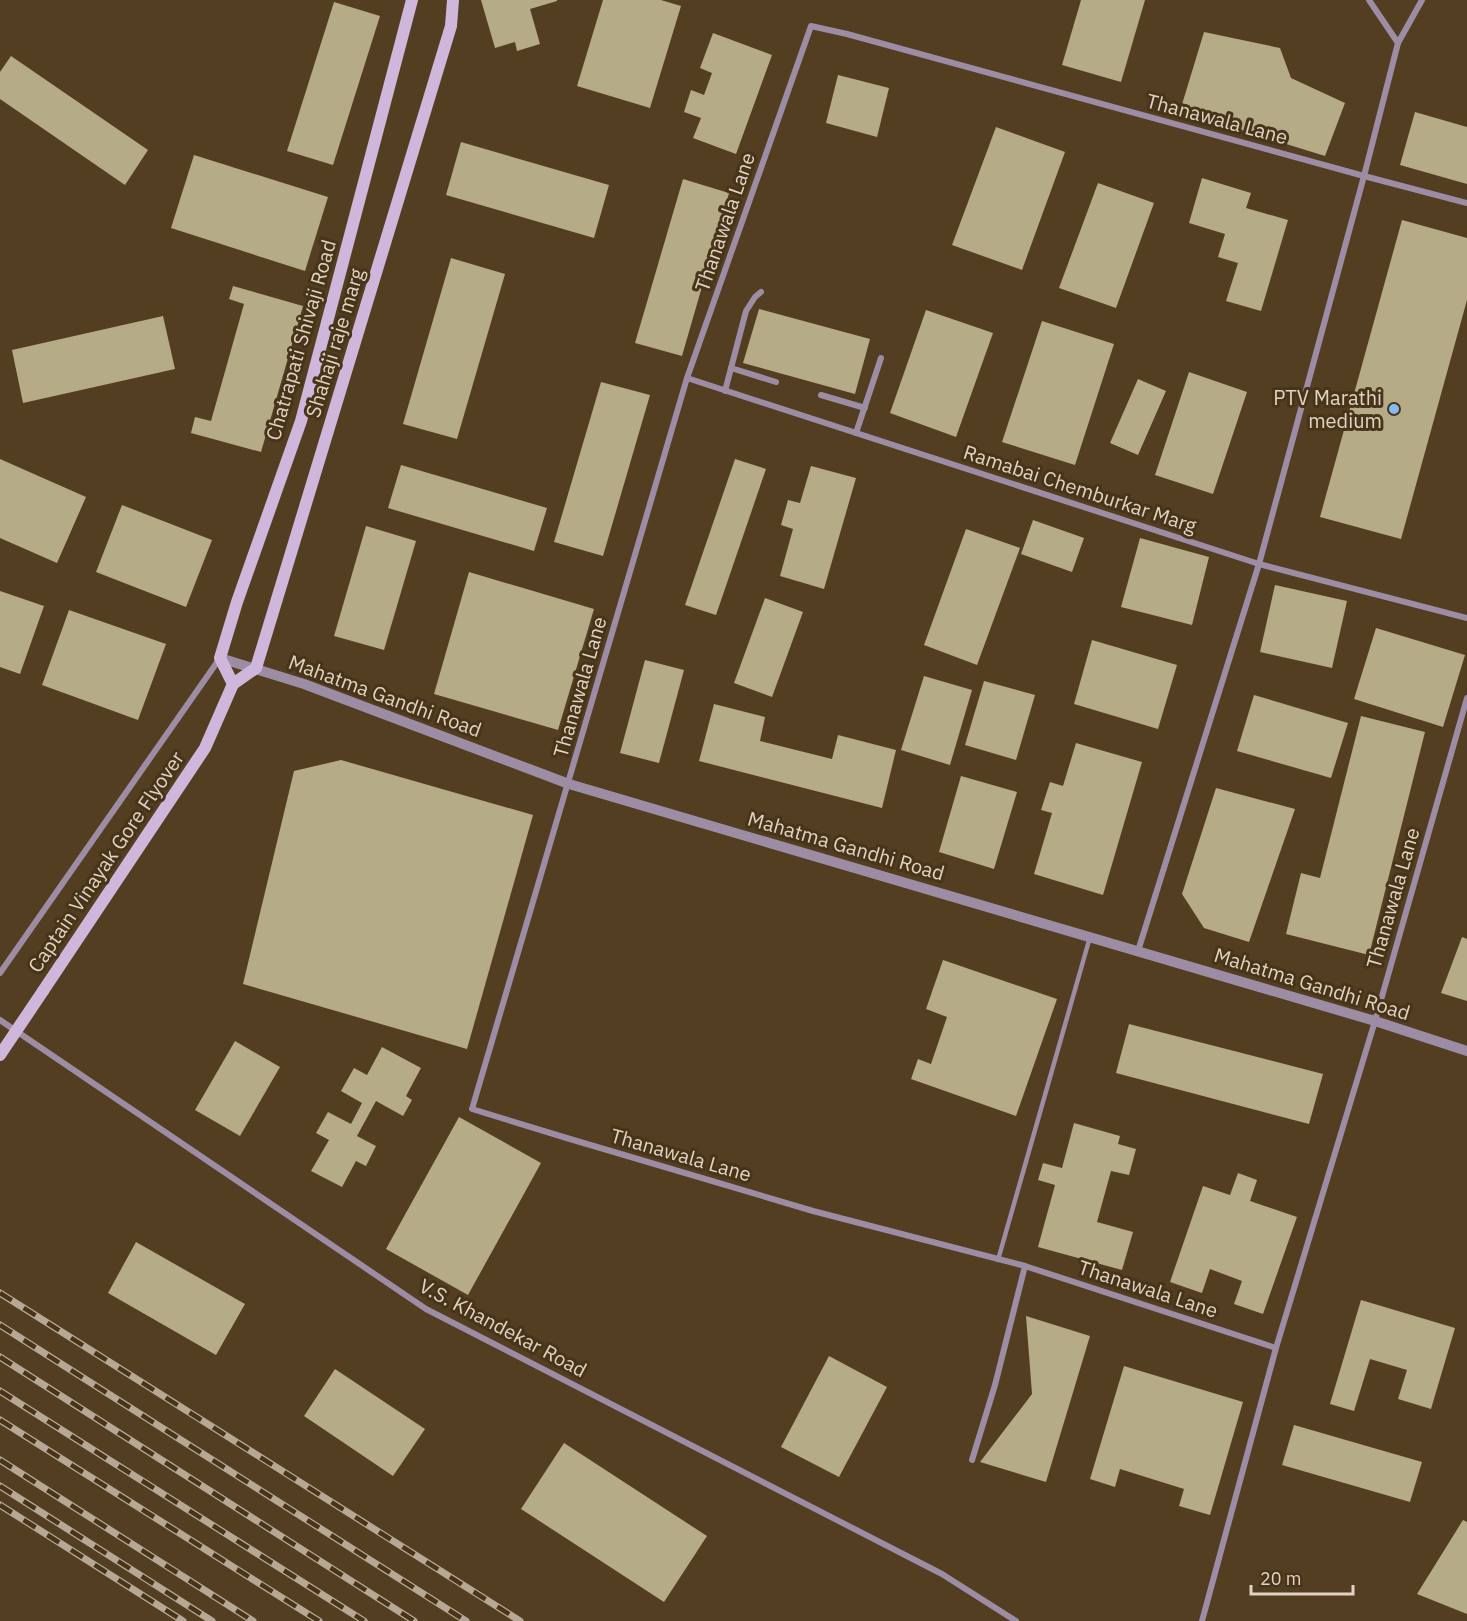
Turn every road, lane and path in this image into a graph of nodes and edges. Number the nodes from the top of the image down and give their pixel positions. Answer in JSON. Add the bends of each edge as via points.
{"nodes":[{"id":1,"x":412,"y":0,"type":"edge"},
{"id":2,"x":453,"y":0,"type":"edge"},
{"id":3,"x":1368,"y":0,"type":"edge"},
{"id":4,"x":1422,"y":0,"type":"edge"},
{"id":5,"x":1398,"y":43,"type":"junction"},
{"id":6,"x":1364,"y":176,"type":"junction"},
{"id":7,"x":1467,"y":203,"type":"edge"},
{"id":8,"x":761,"y":292,"type":"dead end"},
{"id":9,"x":881,"y":358,"type":"dead end"},
{"id":10,"x":731,"y":368,"type":"junction"},
{"id":11,"x":687,"y":378,"type":"junction"},
{"id":12,"x":776,"y":382,"type":"dead end"},
{"id":13,"x":725,"y":391,"type":"junction"},
{"id":14,"x":821,"y":395,"type":"dead end"},
{"id":15,"x":865,"y":408,"type":"junction"},
{"id":16,"x":856,"y":434,"type":"junction"},
{"id":17,"x":1259,"y":564,"type":"junction"},
{"id":18,"x":1467,"y":618,"type":"edge"},
{"id":19,"x":220,"y":658,"type":"junction"},
{"id":20,"x":256,"y":668,"type":"junction"},
{"id":21,"x":233,"y":684,"type":"junction"},
{"id":22,"x":1467,"y":698,"type":"edge"},
{"id":23,"x":569,"y":784,"type":"junction"},
{"id":24,"x":1090,"y":937,"type":"junction"},
{"id":25,"x":1138,"y":951,"type":"junction"},
{"id":26,"x":0,"y":973,"type":"edge"},
{"id":27,"x":0,"y":1020,"type":"edge"},
{"id":28,"x":1375,"y":1021,"type":"junction"},
{"id":29,"x":1467,"y":1051,"type":"edge"},
{"id":30,"x":0,"y":1055,"type":"edge"},
{"id":31,"x":998,"y":1260,"type":"junction"},
{"id":32,"x":1025,"y":1266,"type":"junction"},
{"id":33,"x":1276,"y":1348,"type":"junction"},
{"id":34,"x":972,"y":1460,"type":"dead end"},
{"id":35,"x":1016,"y":1621,"type":"edge"},
{"id":36,"x":1202,"y":1621,"type":"edge"}],
"edges":[{"from":1,"to":19,"type":"main road","name":"Chatrapati Shivaji Road","via":[[301,421]]},
{"from":2,"to":20,"type":"main road","name":"Shahaji raje marg","via":[[451,26]]},
{"from":3,"to":5,"type":"street"},
{"from":4,"to":5,"type":"street"},
{"from":5,"to":6,"type":"street"},
{"from":6,"to":7,"type":"street"},
{"from":6,"to":11,"type":"street","name":"Thanawala Lane","via":[[811,26]]},
{"from":6,"to":17,"type":"street"},
{"from":8,"to":10,"type":"street","via":[[746,311]]},
{"from":9,"to":15,"type":"street"},
{"from":10,"to":12,"type":"street"},
{"from":10,"to":13,"type":"street"},
{"from":11,"to":13,"type":"street","name":"Ramabai Chemburkar Marg"},
{"from":11,"to":23,"type":"street","name":"Thanawala Lane"},
{"from":13,"to":16,"type":"street","name":"Ramabai Chemburkar Marg"},
{"from":14,"to":15,"type":"street"},
{"from":15,"to":16,"type":"street"},
{"from":16,"to":17,"type":"street","name":"Ramabai Chemburkar Marg"},
{"from":17,"to":18,"type":"street","name":"Ramabai Chemburkar Marg"},
{"from":17,"to":25,"type":"street"},
{"from":19,"to":20,"type":"street","name":"Mahatma Gandhi Road"},
{"from":19,"to":21,"type":"main road"},
{"from":19,"to":26,"type":"street"},
{"from":20,"to":21,"type":"main road"},
{"from":20,"to":23,"type":"street","name":"Mahatma Gandhi Road"},
{"from":21,"to":30,"type":"main road","name":"Captain Vinayak Gore Flyover","bridge":true,"via":[[193,768]]},
{"from":22,"to":28,"type":"street","name":"Thanawala Lane"},
{"from":23,"to":24,"type":"street","name":"Mahatma Gandhi Road"},
{"from":23,"to":31,"type":"street","name":"Thanawala Lane","via":[[472,1109],[813,1211]]},
{"from":24,"to":25,"type":"street","name":"Mahatma Gandhi Road"},
{"from":24,"to":31,"type":"lane"},
{"from":25,"to":28,"type":"street","name":"Mahatma Gandhi Road"},
{"from":27,"to":35,"type":"street","name":"V.S. Khandekar Road","via":[[426,1309],[942,1574]]},
{"from":28,"to":29,"type":"street","name":"Mahatma Gandhi Road"},
{"from":28,"to":33,"type":"street","name":"Thanawala Lane"},
{"from":31,"to":32,"type":"street","name":"Thanawala Lane"},
{"from":32,"to":33,"type":"street","name":"Thanawala Lane"},
{"from":32,"to":34,"type":"street"},
{"from":33,"to":36,"type":"street","name":"Thanawala Lane"}]}
